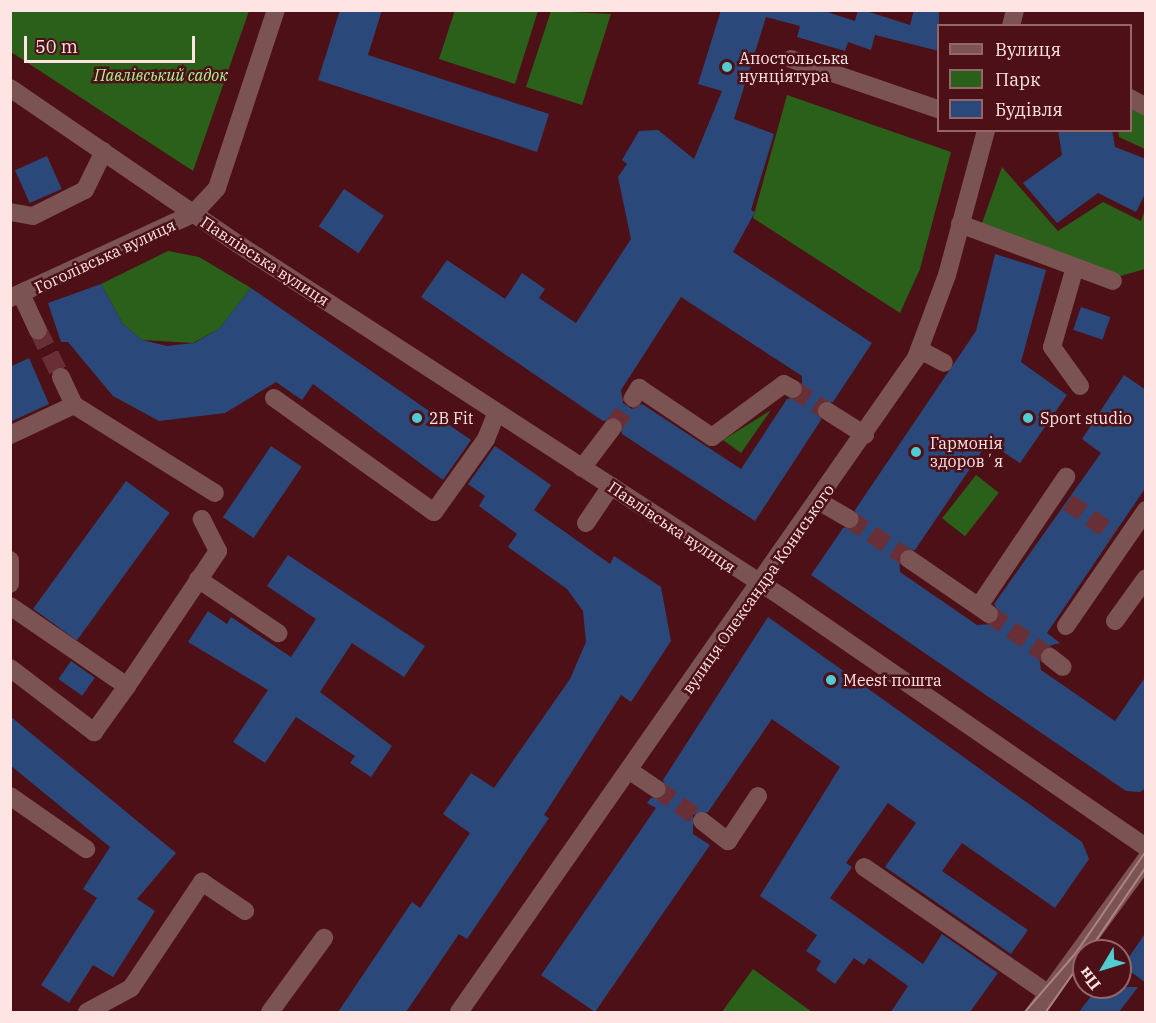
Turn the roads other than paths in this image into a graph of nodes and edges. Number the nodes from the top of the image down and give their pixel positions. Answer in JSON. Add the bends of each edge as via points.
{"nodes":[{"id":1,"x":276,"y":10,"type":"edge"},
{"id":2,"x":791,"y":59,"type":"dead end"},
{"id":3,"x":14,"y":94,"type":"edge"},
{"id":4,"x":1132,"y":99,"type":"edge"},
{"id":5,"x":1146,"y":107,"type":"edge"},
{"id":6,"x":937,"y":108,"type":"edge"},
{"id":7,"x":985,"y":132,"type":"edge"},
{"id":8,"x":104,"y":151,"type":"junction"},
{"id":9,"x":10,"y":212,"type":"edge"},
{"id":10,"x":194,"y":214,"type":"junction"},
{"id":11,"x":960,"y":224,"type":"junction"},
{"id":12,"x":1075,"y":267,"type":"junction"},
{"id":13,"x":1113,"y":281,"type":"dead end"},
{"id":14,"x":16,"y":296,"type":"edge"},
{"id":15,"x":38,"y":330,"type":"tunnel mouth"},
{"id":16,"x":920,"y":350,"type":"junction"},
{"id":17,"x":944,"y":363,"type":"dead end"},
{"id":18,"x":61,"y":377,"type":"tunnel mouth"},
{"id":19,"x":1080,"y":386,"type":"dead end"},
{"id":20,"x":793,"y":389,"type":"dead end"},
{"id":21,"x":274,"y":398,"type":"dead end"},
{"id":22,"x":633,"y":398,"type":"dead end"},
{"id":23,"x":74,"y":405,"type":"junction"},
{"id":24,"x":827,"y":411,"type":"tunnel mouth"},
{"id":25,"x":496,"y":414,"type":"junction"},
{"id":26,"x":613,"y":428,"type":"tunnel mouth"},
{"id":27,"x":10,"y":435,"type":"edge"},
{"id":28,"x":865,"y":435,"type":"junction"},
{"id":29,"x":582,"y":468,"type":"junction"},
{"id":30,"x":1066,"y":477,"type":"dead end"},
{"id":31,"x":611,"y":486,"type":"junction"},
{"id":32,"x":215,"y":493,"type":"dead end"},
{"id":33,"x":820,"y":502,"type":"junction"},
{"id":34,"x":1146,"y":510,"type":"edge"},
{"id":35,"x":202,"y":519,"type":"dead end"},
{"id":36,"x":849,"y":519,"type":"tunnel mouth"},
{"id":37,"x":586,"y":523,"type":"dead end"},
{"id":38,"x":909,"y":559,"type":"tunnel mouth"},
{"id":39,"x":10,"y":560,"type":"edge"},
{"id":40,"x":1146,"y":578,"type":"edge"},
{"id":41,"x":198,"y":579,"type":"junction"},
{"id":42,"x":10,"y":584,"type":"edge"},
{"id":43,"x":761,"y":584,"type":"junction"},
{"id":44,"x":10,"y":606,"type":"edge"},
{"id":45,"x":1115,"y":621,"type":"dead end"},
{"id":46,"x":1066,"y":626,"type":"dead end"},
{"id":47,"x":278,"y":633,"type":"dead end"},
{"id":48,"x":10,"y":668,"type":"edge"},
{"id":49,"x":127,"y":686,"type":"junction"},
{"id":50,"x":630,"y":771,"type":"junction"},
{"id":51,"x":657,"y":789,"type":"tunnel mouth"},
{"id":52,"x":10,"y":796,"type":"edge"},
{"id":53,"x":758,"y":796,"type":"dead end"},
{"id":54,"x":702,"y":821,"type":"tunnel mouth"},
{"id":55,"x":1146,"y":847,"type":"edge"},
{"id":56,"x":86,"y":849,"type":"dead end"},
{"id":57,"x":1146,"y":859,"type":"edge"},
{"id":58,"x":864,"y":867,"type":"dead end"},
{"id":59,"x":246,"y":911,"type":"dead end"},
{"id":60,"x":324,"y":938,"type":"dead end"},
{"id":61,"x":1049,"y":994,"type":"junction"},
{"id":62,"x":87,"y":1012,"type":"edge"},
{"id":63,"x":270,"y":1012,"type":"edge"},
{"id":64,"x":459,"y":1012,"type":"edge"},
{"id":65,"x":1035,"y":1012,"type":"edge"}],
"edges":[{"from":1,"to":10,"type":"street","name":"Гоголівська вулиця","via":[[217,188]]},
{"from":2,"to":6,"type":"street"},
{"from":3,"to":8,"type":"street","name":"Павлівська вулиця"},
{"from":4,"to":5,"type":"street"},
{"from":7,"to":11,"type":"street","name":"вулиця Олександра Кониського"},
{"from":8,"to":9,"type":"street","via":[[85,190],[33,216]]},
{"from":8,"to":10,"type":"street","name":"Павлівська вулиця"},
{"from":10,"to":14,"type":"street","name":"Гоголівська вулиця"},
{"from":10,"to":25,"type":"street","name":"Павлівська вулиця"},
{"from":11,"to":12,"type":"street"},
{"from":11,"to":16,"type":"street","name":"вулиця Олександра Кониського"},
{"from":12,"to":13,"type":"street"},
{"from":12,"to":19,"type":"street","via":[[1052,347]]},
{"from":14,"to":15,"type":"street"},
{"from":16,"to":17,"type":"street"},
{"from":16,"to":28,"type":"street","name":"вулиця Олександра Кониського"},
{"from":18,"to":23,"type":"street"},
{"from":20,"to":22,"type":"street","via":[[784,384],[712,437],[639,388]]},
{"from":21,"to":25,"type":"street","via":[[434,512],[486,439]]},
{"from":23,"to":27,"type":"street"},
{"from":23,"to":32,"type":"street"},
{"from":24,"to":28,"type":"street"},
{"from":25,"to":29,"type":"street","name":"Павлівська вулиця"},
{"from":26,"to":29,"type":"street"},
{"from":28,"to":33,"type":"street","name":"вулиця Олександра Кониського"},
{"from":29,"to":31,"type":"street","name":"Павлівська вулиця"},
{"from":30,"to":38,"type":"street","via":[[1061,498],[984,610]]},
{"from":31,"to":37,"type":"street"},
{"from":31,"to":43,"type":"street","name":"Павлівська вулиця"},
{"from":33,"to":36,"type":"street"},
{"from":33,"to":43,"type":"street","name":"вулиця Олександра Кониського"},
{"from":34,"to":46,"type":"street","via":[[1119,538]]},
{"from":35,"to":41,"type":"street","via":[[218,550]]},
{"from":39,"to":42,"type":"street"},
{"from":40,"to":45,"type":"street"},
{"from":41,"to":47,"type":"street"},
{"from":41,"to":49,"type":"street"},
{"from":43,"to":50,"type":"street","name":"вулиця Олександра Кониського"},
{"from":43,"to":55,"type":"street","name":"Павлівська вулиця"},
{"from":44,"to":49,"type":"street"},
{"from":48,"to":49,"type":"street","via":[[94,732]]},
{"from":50,"to":51,"type":"street"},
{"from":50,"to":64,"type":"street","name":"вулиця Олександра Кониського"},
{"from":52,"to":56,"type":"street"},
{"from":53,"to":54,"type":"street","via":[[728,841]]},
{"from":57,"to":61,"type":"street"},
{"from":58,"to":61,"type":"street"},
{"from":59,"to":62,"type":"street","via":[[202,882],[131,988]]},
{"from":60,"to":63,"type":"street"},
{"from":61,"to":65,"type":"street"}]}
